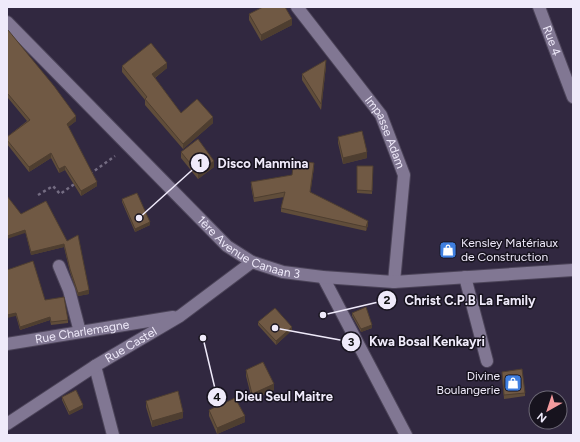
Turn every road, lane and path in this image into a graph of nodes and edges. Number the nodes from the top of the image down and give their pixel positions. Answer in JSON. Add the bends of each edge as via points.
{"nodes":[{"id":1,"x":297,"y":7,"type":"edge"},
{"id":2,"x":539,"y":7,"type":"edge"},
{"id":3,"x":7,"y":22,"type":"edge"},
{"id":4,"x":573,"y":97,"type":"edge"},
{"id":5,"x":118,"y":155,"type":"dead end"},
{"id":6,"x":85,"y":176,"type":"edge"},
{"id":7,"x":79,"y":181,"type":"edge"},
{"id":8,"x":38,"y":195,"type":"dead end"},
{"id":9,"x":252,"y":262,"type":"junction"},
{"id":10,"x":59,"y":266,"type":"dead end"},
{"id":11,"x":573,"y":270,"type":"edge"},
{"id":12,"x":322,"y":277,"type":"junction"},
{"id":13,"x":465,"y":277,"type":"junction"},
{"id":14,"x":394,"y":282,"type":"junction"},
{"id":15,"x":180,"y":316,"type":"junction"},
{"id":16,"x":80,"y":332,"type":"junction"},
{"id":17,"x":7,"y":344,"type":"edge"},
{"id":18,"x":488,"y":361,"type":"dead end"},
{"id":19,"x":95,"y":366,"type":"junction"},
{"id":20,"x":7,"y":424,"type":"edge"},
{"id":21,"x":113,"y":435,"type":"edge"},
{"id":22,"x":406,"y":435,"type":"edge"}],
"edges":[{"from":1,"to":14,"type":"street","name":"Impasse Adam","via":[[381,115],[404,175]]},
{"from":2,"to":4,"type":"street","name":"Rue 4"},
{"from":3,"to":9,"type":"street","name":"1ère Avenue Canaan 3","via":[[228,246]]},
{"from":5,"to":6,"type":"path"},
{"from":7,"to":8,"type":"path","via":[[60,194],[53,186]]},
{"from":9,"to":12,"type":"street","name":"1ère Avenue Canaan 3","via":[[283,272]]},
{"from":9,"to":15,"type":"street","name":"Rue Castel"},
{"from":10,"to":16,"type":"street","via":[[69,290]]},
{"from":11,"to":13,"type":"street","name":"1ère Avenue Canaan 3"},
{"from":12,"to":14,"type":"street","name":"1ère Avenue Canaan 3"},
{"from":12,"to":22,"type":"street"},
{"from":13,"to":14,"type":"street","name":"1ère Avenue Canaan 3"},
{"from":13,"to":18,"type":"street"},
{"from":15,"to":16,"type":"street","name":"Rue Charlemagne"},
{"from":15,"to":19,"type":"street","name":"Rue Castel"},
{"from":16,"to":17,"type":"street","name":"Rue Charlemagne"},
{"from":19,"to":20,"type":"street","name":"Rue Castel"},
{"from":19,"to":21,"type":"street"}]}
